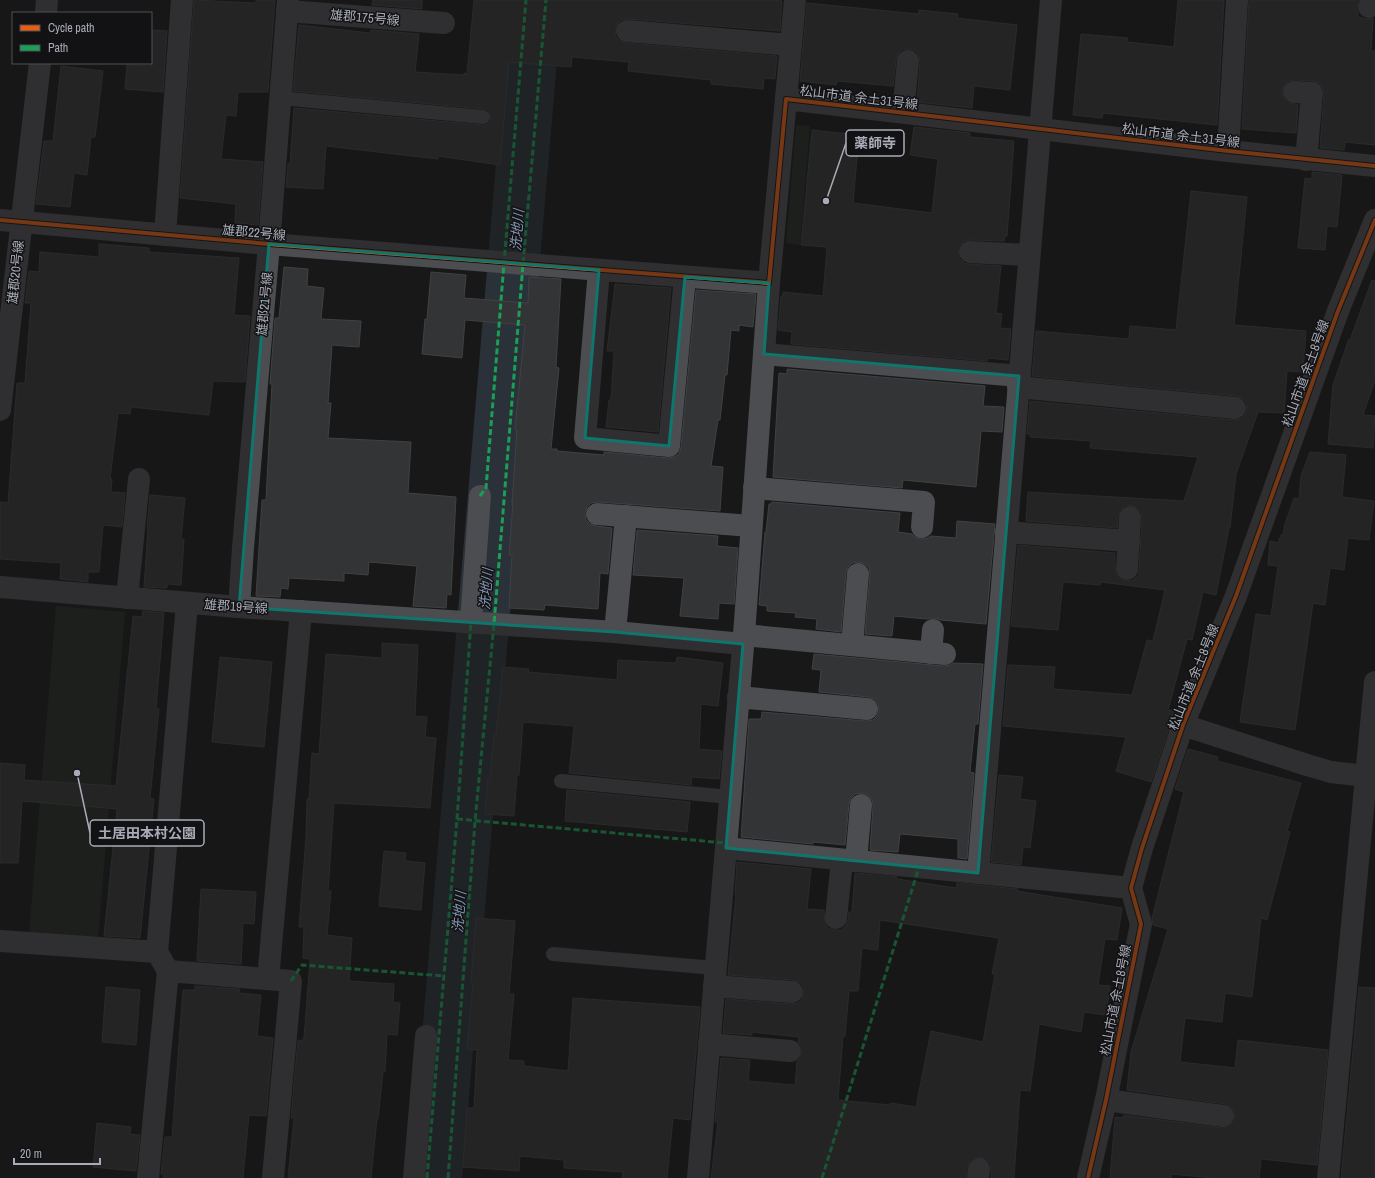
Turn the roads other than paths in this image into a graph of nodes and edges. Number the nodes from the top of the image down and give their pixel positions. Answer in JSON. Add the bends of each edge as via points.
{"nodes":[{"id":1,"x":47,"y":0,"type":"edge"},
{"id":2,"x":182,"y":0,"type":"edge"},
{"id":3,"x":795,"y":0,"type":"edge"},
{"id":4,"x":1051,"y":0,"type":"edge"},
{"id":5,"x":1237,"y":0,"type":"edge"},
{"id":6,"x":287,"y":5,"type":"edge"},
{"id":7,"x":46,"y":12,"type":"edge"},
{"id":8,"x":444,"y":23,"type":"dead end"},
{"id":9,"x":627,"y":31,"type":"dead end"},
{"id":10,"x":791,"y":46,"type":"junction"},
{"id":11,"x":908,"y":60,"type":"dead end"},
{"id":12,"x":40,"y":64,"type":"edge"},
{"id":13,"x":1294,"y":92,"type":"dead end"},
{"id":14,"x":280,"y":98,"type":"junction"},
{"id":15,"x":786,"y":99,"type":"junction"},
{"id":16,"x":903,"y":112,"type":"junction"},
{"id":17,"x":483,"y":117,"type":"dead end"},
{"id":18,"x":1039,"y":128,"type":"junction"},
{"id":19,"x":1228,"y":151,"type":"junction"},
{"id":20,"x":1306,"y":160,"type":"junction"},
{"id":21,"x":1375,"y":166,"type":"edge"},
{"id":22,"x":1375,"y":220,"type":"edge"},
{"id":23,"x":10,"y":221,"type":"edge"},
{"id":24,"x":165,"y":235,"type":"junction"},
{"id":25,"x":269,"y":244,"type":"junction"},
{"id":26,"x":970,"y":252,"type":"dead end"},
{"id":27,"x":1029,"y":255,"type":"junction"},
{"id":28,"x":599,"y":270,"type":"junction"},
{"id":29,"x":685,"y":277,"type":"junction"},
{"id":30,"x":769,"y":283,"type":"junction"},
{"id":31,"x":764,"y":354,"type":"junction"},
{"id":32,"x":1019,"y":381,"type":"junction"},
{"id":33,"x":1235,"y":408,"type":"dead end"},
{"id":34,"x":0,"y":410,"type":"edge"},
{"id":35,"x":139,"y":479,"type":"dead end"},
{"id":36,"x":754,"y":488,"type":"junction"},
{"id":37,"x":480,"y":496,"type":"dead end"},
{"id":38,"x":597,"y":514,"type":"dead end"},
{"id":39,"x":626,"y":516,"type":"junction"},
{"id":40,"x":1130,"y":517,"type":"dead end"},
{"id":41,"x":752,"y":526,"type":"junction"},
{"id":42,"x":922,"y":527,"type":"dead end"},
{"id":43,"x":1006,"y":532,"type":"junction"},
{"id":44,"x":1129,"y":541,"type":"junction"},
{"id":45,"x":1127,"y":569,"type":"dead end"},
{"id":46,"x":858,"y":574,"type":"dead end"},
{"id":47,"x":0,"y":587,"type":"edge"},
{"id":48,"x":127,"y":598,"type":"junction"},
{"id":49,"x":187,"y":603,"type":"junction"},
{"id":50,"x":239,"y":607,"type":"junction"},
{"id":51,"x":301,"y":611,"type":"junction"},
{"id":52,"x":479,"y":622,"type":"junction"},
{"id":53,"x":932,"y":630,"type":"dead end"},
{"id":54,"x":615,"y":632,"type":"junction"},
{"id":55,"x":743,"y":640,"type":"junction"},
{"id":56,"x":852,"y":645,"type":"junction"},
{"id":57,"x":1375,"y":682,"type":"edge"},
{"id":58,"x":738,"y":697,"type":"junction"},
{"id":59,"x":867,"y":709,"type":"dead end"},
{"id":60,"x":1183,"y":725,"type":"junction"},
{"id":61,"x":1370,"y":776,"type":"edge"},
{"id":62,"x":561,"y":781,"type":"dead end"},
{"id":63,"x":730,"y":797,"type":"junction"},
{"id":64,"x":861,"y":805,"type":"dead end"},
{"id":65,"x":726,"y":848,"type":"junction"},
{"id":66,"x":849,"y":860,"type":"junction"},
{"id":67,"x":978,"y":873,"type":"junction"},
{"id":68,"x":1131,"y":888,"type":"junction"},
{"id":69,"x":836,"y":918,"type":"dead end"},
{"id":70,"x":0,"y":941,"type":"edge"},
{"id":71,"x":552,"y":954,"type":"dead end"},
{"id":72,"x":162,"y":961,"type":"junction"},
{"id":73,"x":714,"y":977,"type":"junction"},
{"id":74,"x":268,"y":979,"type":"junction"},
{"id":75,"x":792,"y":992,"type":"dead end"},
{"id":76,"x":426,"y":1036,"type":"dead end"},
{"id":77,"x":709,"y":1044,"type":"junction"},
{"id":78,"x":790,"y":1051,"type":"dead end"},
{"id":79,"x":1106,"y":1100,"type":"junction"},
{"id":80,"x":1223,"y":1116,"type":"dead end"},
{"id":81,"x":148,"y":1178,"type":"edge"},
{"id":82,"x":273,"y":1178,"type":"edge"},
{"id":83,"x":414,"y":1178,"type":"edge"},
{"id":84,"x":698,"y":1178,"type":"edge"},
{"id":85,"x":1088,"y":1178,"type":"edge"},
{"id":86,"x":1328,"y":1178,"type":"edge"}],
"edges":[{"from":1,"to":7,"type":"street"},
{"from":2,"to":24,"type":"street"},
{"from":3,"to":10,"type":"street"},
{"from":4,"to":18,"type":"street"},
{"from":5,"to":19,"type":"street"},
{"from":6,"to":8,"type":"street","name":"雄郡175号線"},
{"from":6,"to":14,"type":"street","name":"雄郡21号線"},
{"from":9,"to":10,"type":"street"},
{"from":10,"to":15,"type":"street"},
{"from":11,"to":16,"type":"street"},
{"from":12,"to":23,"type":"street","name":"雄郡20号線"},
{"from":13,"to":20,"type":"street","via":[[1312,94]]},
{"from":14,"to":17,"type":"lane"},
{"from":14,"to":25,"type":"street","name":"雄郡21号線"},
{"from":15,"to":16,"type":"street","name":"松山市道 余土31号線"},
{"from":15,"to":30,"type":"street","name":"松山市道 余土31号線"},
{"from":16,"to":18,"type":"street","name":"松山市道 余土31号線"},
{"from":18,"to":19,"type":"street","name":"松山市道 余土31号線"},
{"from":18,"to":27,"type":"street"},
{"from":19,"to":20,"type":"street","name":"松山市道 余土31号線"},
{"from":20,"to":21,"type":"street","name":"松山市道 余土31号線"},
{"from":22,"to":60,"type":"street","name":"松山市道 余土8号線","via":[[1338,311],[1236,596]]},
{"from":23,"to":24,"type":"street","name":"雄郡22号線"},
{"from":23,"to":34,"type":"street","name":"雄郡20号線"},
{"from":24,"to":25,"type":"street","name":"雄郡22号線"},
{"from":25,"to":28,"type":"street","name":"雄郡22号線"},
{"from":25,"to":50,"type":"street","name":"雄郡21号線"},
{"from":26,"to":27,"type":"street"},
{"from":27,"to":32,"type":"street"},
{"from":28,"to":29,"type":"street"},
{"from":28,"to":29,"type":"street","via":[[585,438],[669,446]]},
{"from":29,"to":30,"type":"street"},
{"from":30,"to":31,"type":"street","name":"松山市道 余土31号線"},
{"from":31,"to":32,"type":"street"},
{"from":31,"to":36,"type":"street","name":"松山市道 余土31号線"},
{"from":32,"to":33,"type":"street"},
{"from":32,"to":43,"type":"street"},
{"from":35,"to":48,"type":"street"},
{"from":36,"to":41,"type":"street","name":"松山市道 余土31号線"},
{"from":36,"to":42,"type":"street","via":[[924,502]]},
{"from":37,"to":52,"type":"street"},
{"from":38,"to":39,"type":"street"},
{"from":39,"to":41,"type":"street"},
{"from":39,"to":54,"type":"street"},
{"from":40,"to":44,"type":"street"},
{"from":41,"to":55,"type":"street","name":"松山市道 余土31号線"},
{"from":43,"to":44,"type":"street"},
{"from":43,"to":67,"type":"street"},
{"from":44,"to":45,"type":"street"},
{"from":46,"to":56,"type":"street"},
{"from":47,"to":48,"type":"street","name":"雄郡19号線"},
{"from":48,"to":49,"type":"street","name":"雄郡19号線"},
{"from":49,"to":50,"type":"street","name":"雄郡19号線"},
{"from":49,"to":72,"type":"street"},
{"from":50,"to":51,"type":"street","name":"雄郡19号線"},
{"from":51,"to":52,"type":"street","name":"雄郡19号線"},
{"from":51,"to":74,"type":"street"},
{"from":52,"to":54,"type":"street","name":"雄郡19号線"},
{"from":53,"to":56,"type":"street","name":"雄郡19号線","via":[[938,653]]},
{"from":54,"to":55,"type":"street","name":"雄郡19号線"},
{"from":55,"to":56,"type":"street","name":"雄郡19号線"},
{"from":55,"to":58,"type":"street","name":"松山市道 余土31号線"},
{"from":57,"to":61,"type":"street"},
{"from":58,"to":59,"type":"street"},
{"from":58,"to":63,"type":"street","name":"松山市道 余土31号線"},
{"from":60,"to":61,"type":"street","via":[[1307,766],[1331,772]]},
{"from":60,"to":68,"type":"street","name":"松山市道 余土8号線"},
{"from":61,"to":86,"type":"street"},
{"from":62,"to":63,"type":"lane"},
{"from":63,"to":65,"type":"street","name":"松山市道 余土31号線"},
{"from":64,"to":66,"type":"street"},
{"from":65,"to":66,"type":"street"},
{"from":65,"to":73,"type":"street","name":"松山市道 余土31号線"},
{"from":66,"to":67,"type":"street"},
{"from":66,"to":69,"type":"street"},
{"from":67,"to":68,"type":"street"},
{"from":68,"to":79,"type":"street","name":"松山市道 余土8号線","via":[[1141,924]]},
{"from":70,"to":72,"type":"street"},
{"from":71,"to":73,"type":"lane"},
{"from":72,"to":74,"type":"street"},
{"from":72,"to":81,"type":"street"},
{"from":73,"to":75,"type":"street"},
{"from":73,"to":77,"type":"street","name":"松山市道 余土31号線"},
{"from":74,"to":82,"type":"street","via":[[291,981]]},
{"from":76,"to":83,"type":"street"},
{"from":77,"to":78,"type":"street"},
{"from":77,"to":84,"type":"street","name":"松山市道 余土31号線"},
{"from":79,"to":80,"type":"street"},
{"from":79,"to":85,"type":"street","name":"松山市道 余土8号線"}]}
